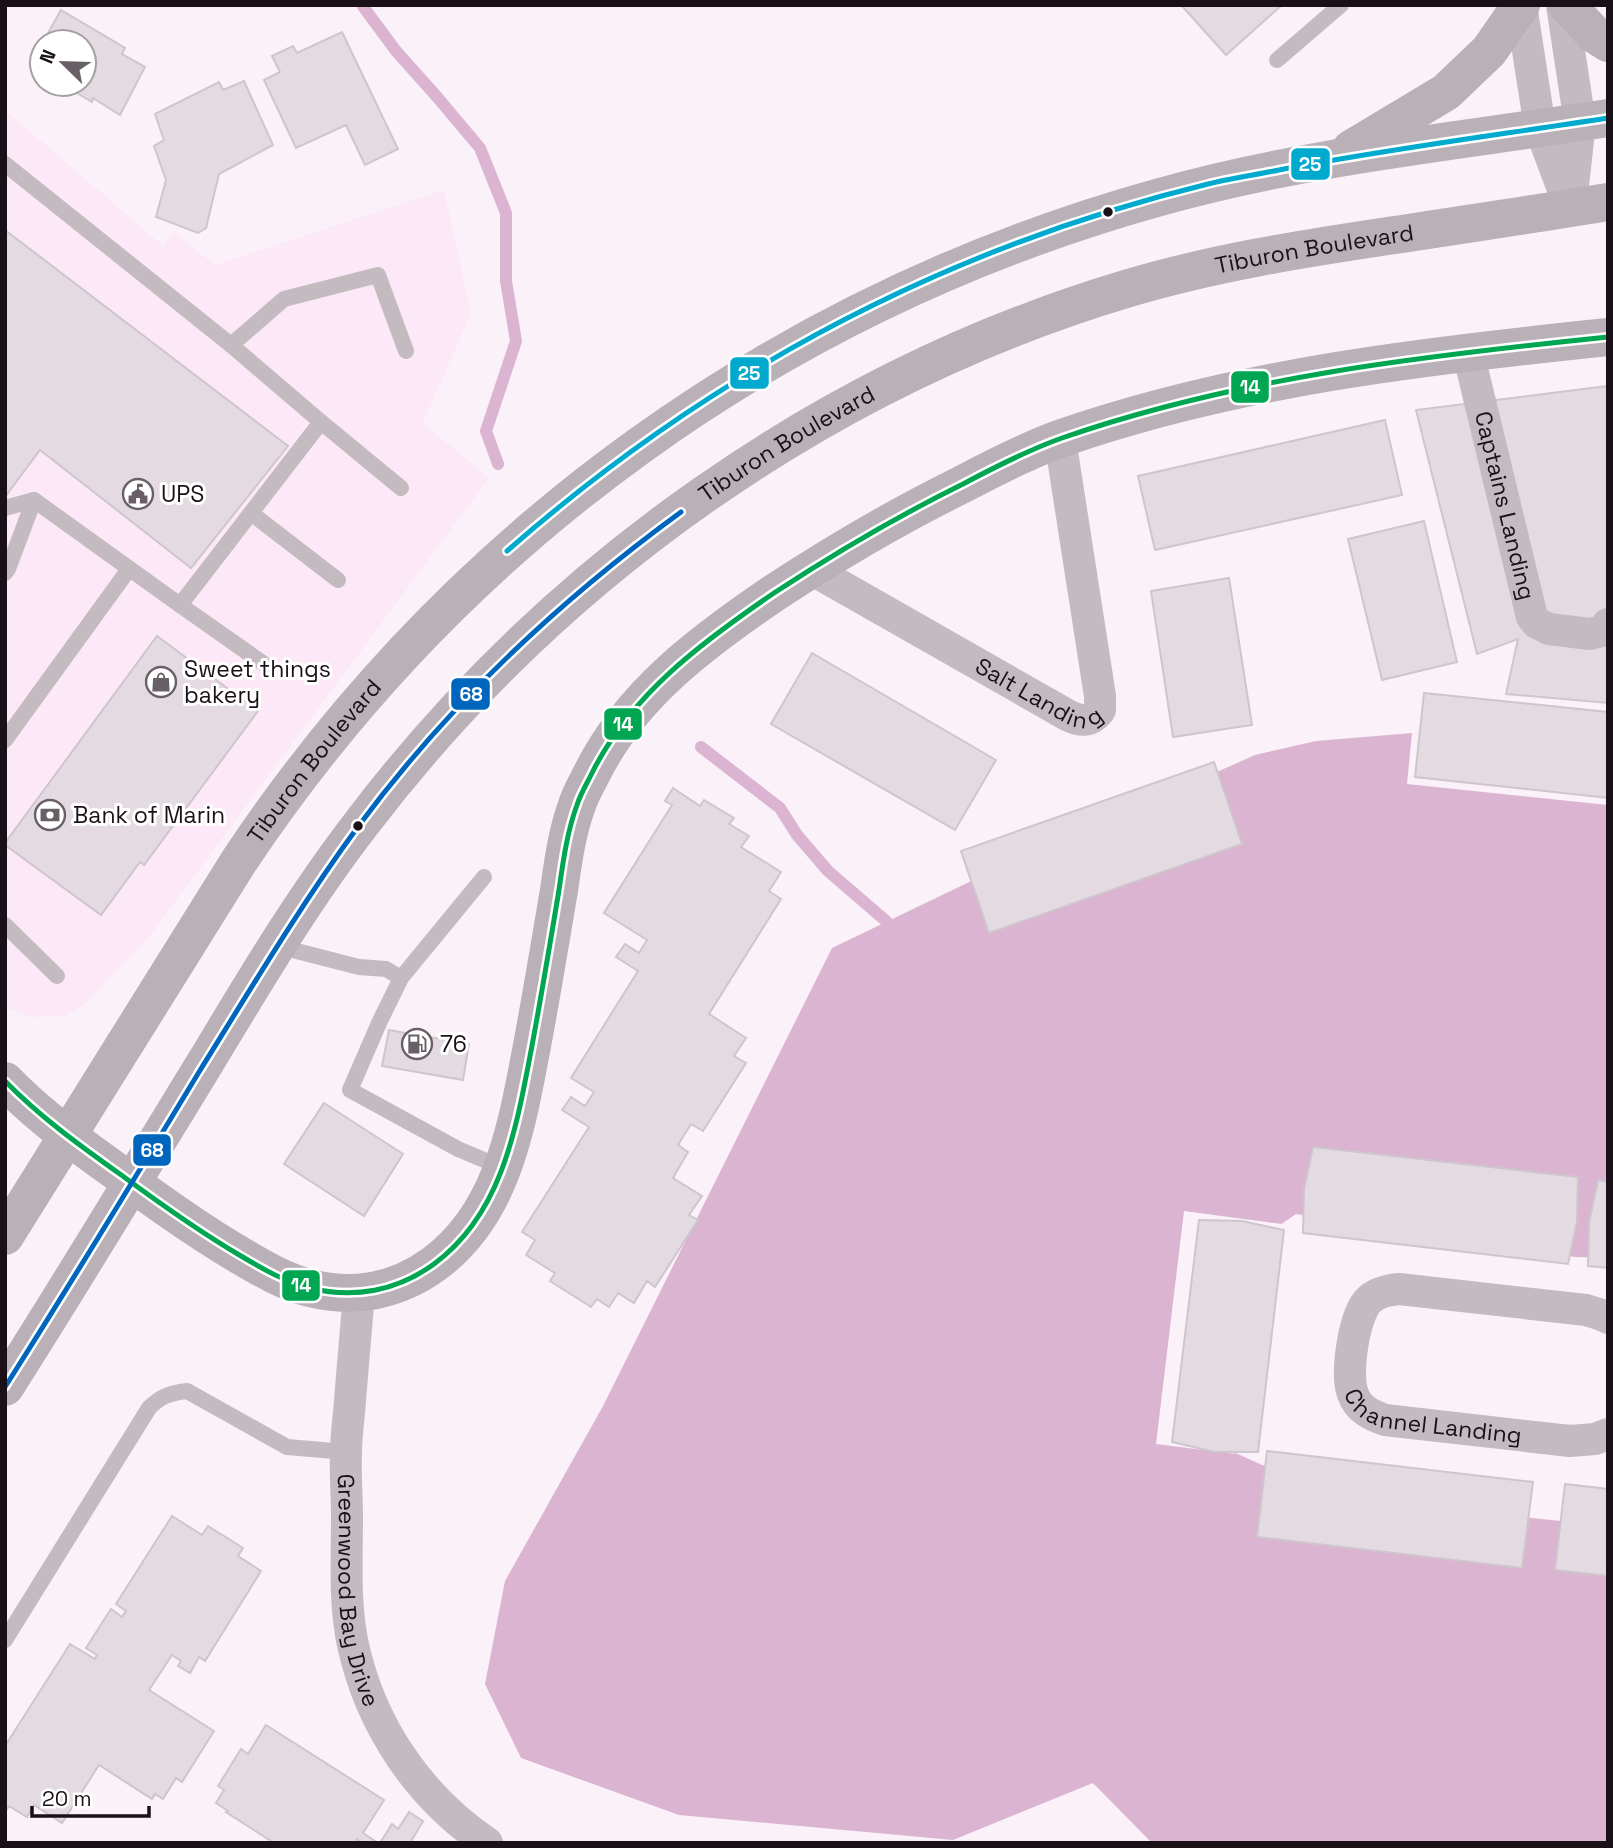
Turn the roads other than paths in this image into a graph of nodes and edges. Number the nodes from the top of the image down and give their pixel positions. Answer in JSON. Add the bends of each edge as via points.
{"nodes":[{"id":1,"x":1341,"y":5,"type":"edge"},
{"id":2,"x":1521,"y":5,"type":"edge"},
{"id":3,"x":1564,"y":5,"type":"edge"},
{"id":4,"x":1608,"y":43,"type":"edge"},
{"id":5,"x":1278,"y":60,"type":"dead end"},
{"id":6,"x":1594,"y":121,"type":"edge"},
{"id":7,"x":1540,"y":128,"type":"junction"},
{"id":8,"x":1333,"y":159,"type":"junction"},
{"id":9,"x":5,"y":164,"type":"edge"},
{"id":10,"x":1608,"y":202,"type":"edge"},
{"id":11,"x":1570,"y":208,"type":"junction"},
{"id":12,"x":1608,"y":337,"type":"edge"},
{"id":13,"x":231,"y":345,"type":"junction"},
{"id":14,"x":406,"y":352,"type":"dead end"},
{"id":15,"x":1468,"y":352,"type":"junction"},
{"id":16,"x":321,"y":422,"type":"junction"},
{"id":17,"x":1060,"y":439,"type":"junction"},
{"id":18,"x":401,"y":488,"type":"dead end"},
{"id":19,"x":34,"y":500,"type":"junction"},
{"id":20,"x":5,"y":508,"type":"edge"},
{"id":21,"x":251,"y":513,"type":"junction"},
{"id":22,"x":129,"y":569,"type":"junction"},
{"id":23,"x":811,"y":569,"type":"junction"},
{"id":24,"x":5,"y":573,"type":"edge"},
{"id":25,"x":338,"y":580,"type":"dead end"},
{"id":26,"x":180,"y":605,"type":"junction"},
{"id":27,"x":1608,"y":624,"type":"edge"},
{"id":28,"x":264,"y":664,"type":"dead end"},
{"id":29,"x":5,"y":740,"type":"edge"},
{"id":30,"x":484,"y":877,"type":"dead end"},
{"id":31,"x":5,"y":925,"type":"edge"},
{"id":32,"x":277,"y":946,"type":"junction"},
{"id":33,"x":57,"y":976,"type":"dead end"},
{"id":34,"x":401,"y":978,"type":"junction"},
{"id":35,"x":5,"y":1081,"type":"edge"},
{"id":36,"x":68,"y":1136,"type":"junction"},
{"id":37,"x":503,"y":1168,"type":"junction"},
{"id":38,"x":132,"y":1183,"type":"junction"},
{"id":39,"x":5,"y":1236,"type":"edge"},
{"id":40,"x":359,"y":1293,"type":"junction"},
{"id":41,"x":1608,"y":1318,"type":"edge"},
{"id":42,"x":5,"y":1387,"type":"edge"},
{"id":43,"x":1608,"y":1434,"type":"edge"},
{"id":44,"x":346,"y":1452,"type":"junction"},
{"id":45,"x":5,"y":1640,"type":"edge"},
{"id":46,"x":487,"y":1843,"type":"edge"}],
"edges":[{"from":1,"to":5,"type":"lane"},
{"from":2,"to":7,"type":"street"},
{"from":2,"to":8,"type":"main road","via":[[1489,51],[1446,92]]},
{"from":3,"to":4,"type":"main road"},
{"from":3,"to":6,"type":"street"},
{"from":6,"to":7,"type":"main road","name":"Tiburon Boulevard"},
{"from":6,"to":11,"type":"street"},
{"from":7,"to":8,"type":"main road","name":"Tiburon Boulevard"},
{"from":7,"to":11,"type":"street"},
{"from":8,"to":36,"type":"main road","name":"Tiburon Boulevard","via":[[1159,197],[999,250],[919,284],[736,381],[555,509],[430,625],[316,754],[239,861]]},
{"from":9,"to":13,"type":"lane"},
{"from":10,"to":11,"type":"main road","name":"Tiburon Boulevard"},
{"from":11,"to":32,"type":"main road","name":"Tiburon Boulevard","via":[[1298,250],[1131,287],[974,345],[821,421],[679,512],[549,618],[487,678],[376,804]]},
{"from":12,"to":15,"type":"main road"},
{"from":13,"to":14,"type":"lane","via":[[284,299],[378,275]]},
{"from":13,"to":16,"type":"lane"},
{"from":15,"to":17,"type":"main road","via":[[1269,382]]},
{"from":15,"to":27,"type":"street","name":"Captains Landing","via":[[1532,617],[1549,629],[1590,634]]},
{"from":16,"to":18,"type":"lane"},
{"from":16,"to":21,"type":"lane"},
{"from":17,"to":23,"type":"main road","via":[[922,504]]},
{"from":17,"to":23,"type":"street","name":"Salt Landing","via":[[1100,696],[1100,710],[1091,719],[1069,716]]},
{"from":19,"to":20,"type":"lane"},
{"from":19,"to":22,"type":"lane"},
{"from":19,"to":24,"type":"lane"},
{"from":21,"to":25,"type":"lane"},
{"from":21,"to":26,"type":"lane"},
{"from":22,"to":26,"type":"lane"},
{"from":22,"to":29,"type":"lane"},
{"from":23,"to":37,"type":"main road","via":[[728,624],[666,675],[631,711],[599,758],[576,805],[564,855],[528,1065]]},
{"from":26,"to":28,"type":"lane"},
{"from":30,"to":34,"type":"lane"},
{"from":31,"to":33,"type":"lane"},
{"from":32,"to":34,"type":"lane","via":[[359,967],[386,968]]},
{"from":32,"to":38,"type":"main road","name":"Tiburon Boulevard"},
{"from":34,"to":37,"type":"lane","via":[[350,1090],[458,1149]]},
{"from":35,"to":36,"type":"main road"},
{"from":36,"to":38,"type":"main road"},
{"from":36,"to":39,"type":"main road","name":"Tiburon Boulevard"},
{"from":37,"to":40,"type":"main road","via":[[480,1216],[447,1253],[397,1285]]},
{"from":38,"to":40,"type":"main road","via":[[190,1225],[282,1279],[306,1288]]},
{"from":38,"to":42,"type":"main road","name":"Tiburon Boulevard"},
{"from":40,"to":44,"type":"street","name":"Greenwood Bay Drive"},
{"from":41,"to":43,"type":"street","name":"Channel Landing","via":[[1586,1310],[1385,1291],[1370,1299],[1356,1323],[1349,1378],[1360,1406],[1385,1420],[1570,1441]]},
{"from":44,"to":45,"type":"lane","via":[[287,1447],[187,1391],[159,1398]]},
{"from":44,"to":46,"type":"street","name":"Greenwood Bay Drive","via":[[347,1606],[363,1680],[391,1742],[414,1774],[436,1802]]}]}
